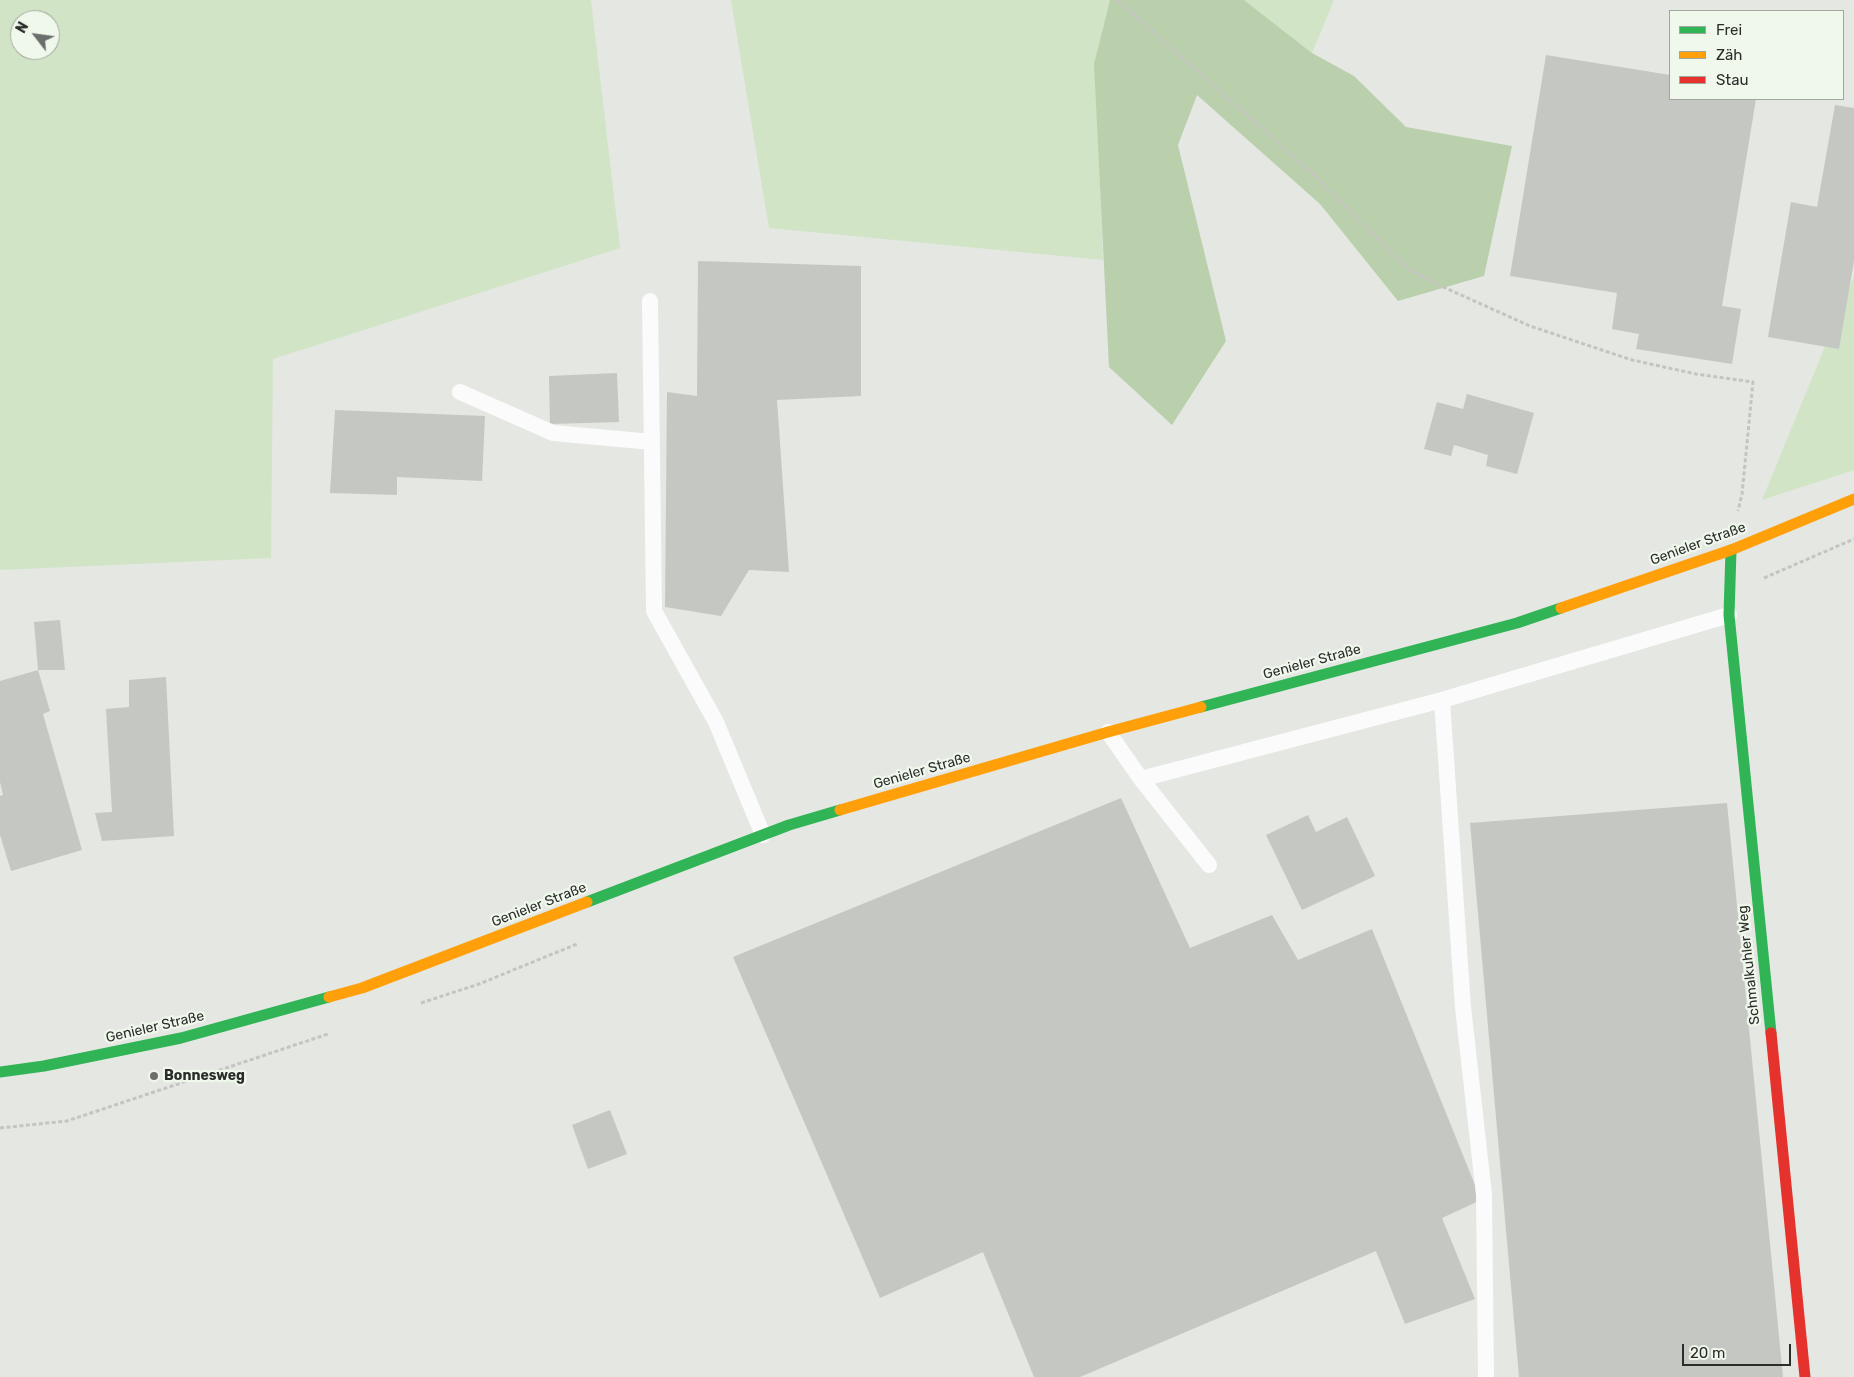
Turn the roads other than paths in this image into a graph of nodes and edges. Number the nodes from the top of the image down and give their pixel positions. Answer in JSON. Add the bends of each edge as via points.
{"nodes":[{"id":1,"x":650,"y":301,"type":"dead end"},
{"id":2,"x":460,"y":392,"type":"dead end"},
{"id":3,"x":652,"y":442,"type":"junction"},
{"id":4,"x":1854,"y":499,"type":"edge"},
{"id":5,"x":1731,"y":550,"type":"junction"},
{"id":6,"x":1729,"y":615,"type":"junction"},
{"id":7,"x":1442,"y":700,"type":"junction"},
{"id":8,"x":1108,"y":732,"type":"junction"},
{"id":9,"x":1141,"y":779,"type":"junction"},
{"id":10,"x":763,"y":835,"type":"junction"},
{"id":11,"x":1209,"y":865,"type":"dead end"},
{"id":12,"x":0,"y":1072,"type":"edge"},
{"id":13,"x":1486,"y":1377,"type":"edge"},
{"id":14,"x":1805,"y":1377,"type":"edge"}],
"edges":[{"from":1,"to":3,"type":"lane"},
{"from":2,"to":3,"type":"lane","via":[[554,433]]},
{"from":3,"to":10,"type":"lane","via":[[654,611],[716,722]]},
{"from":4,"to":5,"type":"street","name":"Genieler Straße"},
{"from":5,"to":6,"type":"street","name":"Schmalkuhler Weg"},
{"from":5,"to":8,"type":"street","name":"Genieler Straße","via":[[1517,623]]},
{"from":6,"to":7,"type":"lane"},
{"from":6,"to":14,"type":"street","name":"Schmalkuhler Weg"},
{"from":7,"to":9,"type":"lane"},
{"from":7,"to":13,"type":"lane","via":[[1463,1007],[1484,1195]]},
{"from":8,"to":9,"type":"lane"},
{"from":8,"to":10,"type":"street","name":"Genieler Straße"},
{"from":9,"to":11,"type":"lane"},
{"from":10,"to":12,"type":"street","name":"Genieler Straße","via":[[362,988],[181,1038]]}]}
